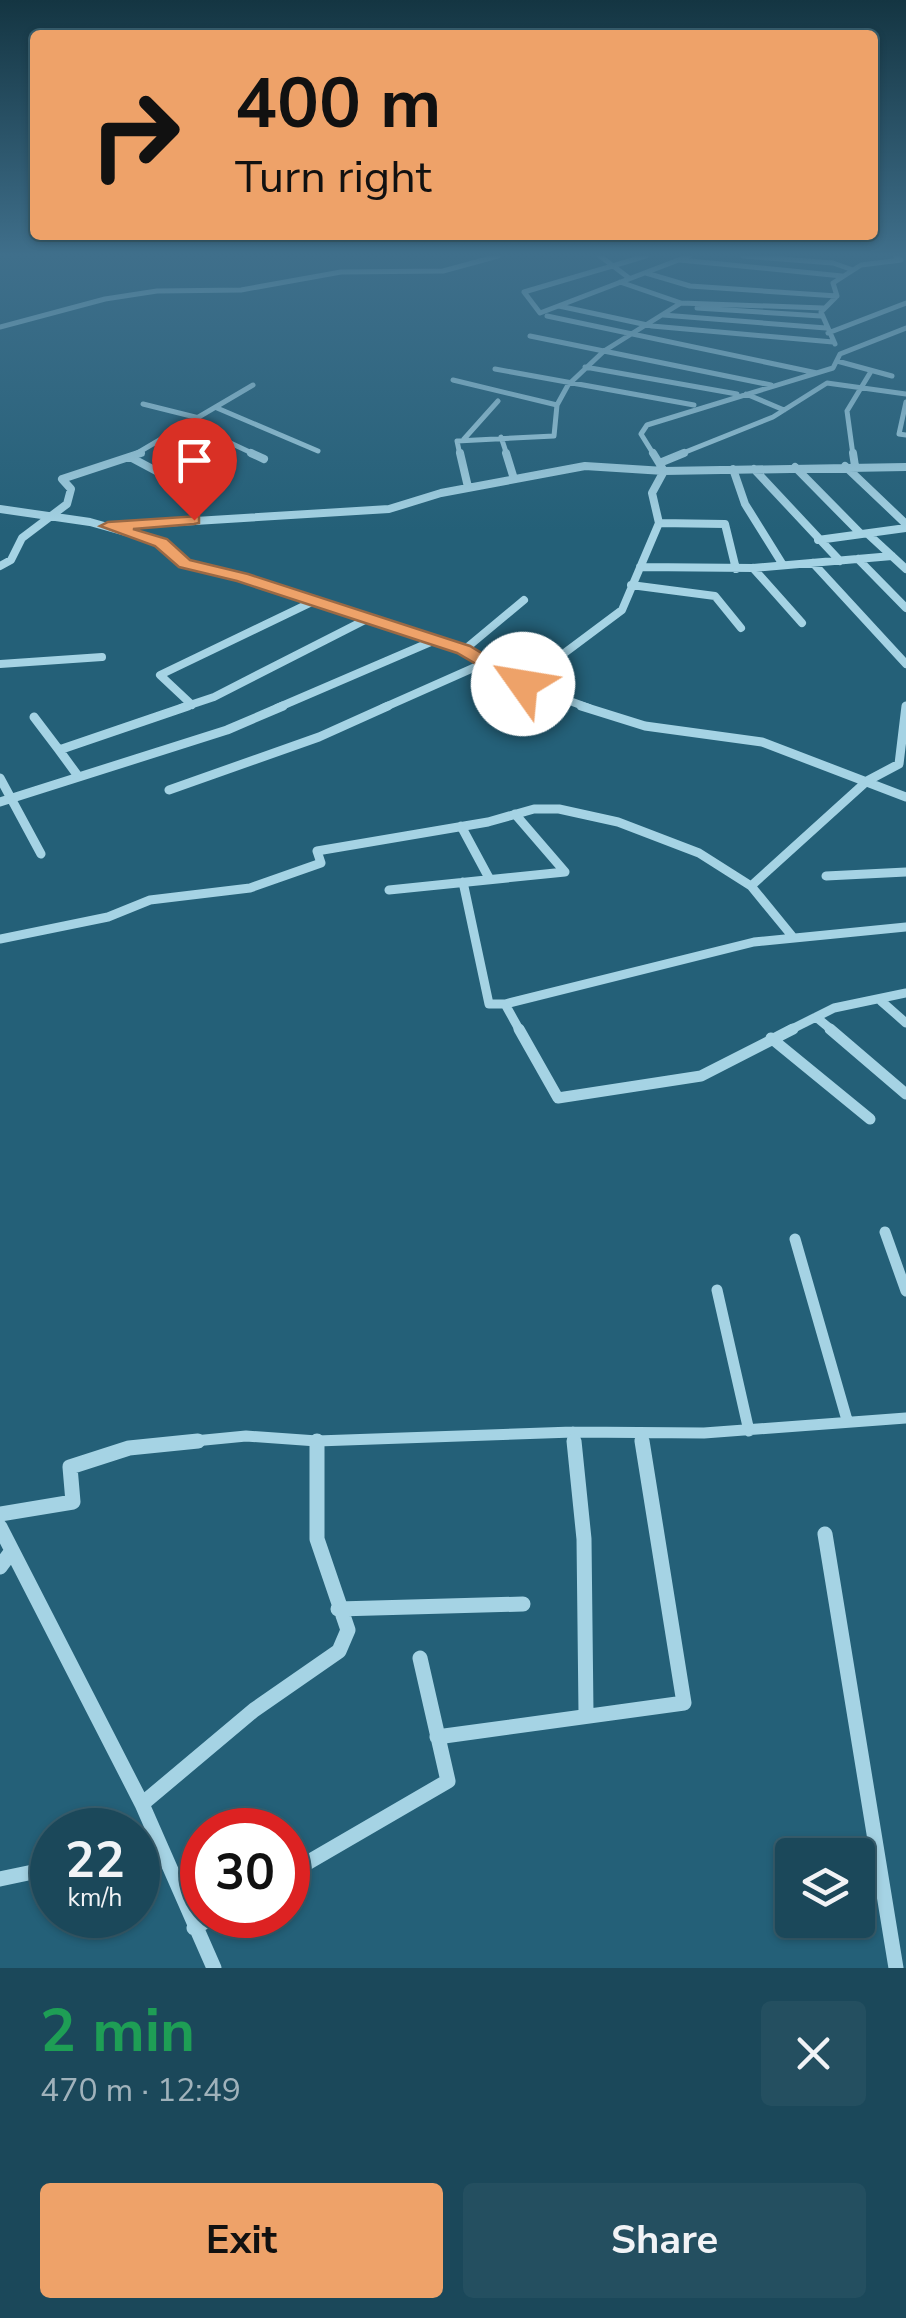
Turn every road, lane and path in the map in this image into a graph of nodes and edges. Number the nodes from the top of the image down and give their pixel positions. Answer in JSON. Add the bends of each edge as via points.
{"nodes":[{"id":1,"x":585,"y":348,"type":"edge"},
{"id":2,"x":610,"y":348,"type":"edge"},
{"id":3,"x":687,"y":348,"type":"edge"},
{"id":4,"x":835,"y":348,"type":"edge"},
{"id":5,"x":859,"y":348,"type":"edge"},
{"id":6,"x":604,"y":352,"type":"junction"},
{"id":7,"x":838,"y":357,"type":"junction"},
{"id":8,"x":585,"y":367,"type":"junction"},
{"id":9,"x":494,"y":369,"type":"dead end"},
{"id":10,"x":818,"y":373,"type":"junction"},
{"id":11,"x":870,"y":373,"type":"junction"},
{"id":12,"x":892,"y":376,"type":"dead end"},
{"id":13,"x":453,"y":380,"type":"dead end"},
{"id":14,"x":253,"y":385,"type":"dead end"},
{"id":15,"x":568,"y":385,"type":"junction"},
{"id":16,"x":777,"y":386,"type":"junction"},
{"id":17,"x":859,"y":388,"type":"junction"},
{"id":18,"x":745,"y":394,"type":"junction"},
{"id":19,"x":906,"y":394,"type":"edge"},
{"id":20,"x":498,"y":402,"type":"dead end"},
{"id":21,"x":906,"y":402,"type":"edge"},
{"id":22,"x":143,"y":404,"type":"dead end"},
{"id":23,"x":557,"y":405,"type":"junction"},
{"id":24,"x":700,"y":406,"type":"junction"},
{"id":25,"x":217,"y":408,"type":"junction"},
{"id":26,"x":784,"y":410,"type":"junction"},
{"id":27,"x":199,"y":418,"type":"junction"},
{"id":28,"x":190,"y":424,"type":"junction"},
{"id":29,"x":906,"y":435,"type":"edge"},
{"id":30,"x":501,"y":437,"type":"junction"},
{"id":31,"x":464,"y":439,"type":"junction"},
{"id":32,"x":318,"y":451,"type":"dead end"},
{"id":33,"x":130,"y":457,"type":"junction"},
{"id":34,"x":264,"y":459,"type":"dead end"},
{"id":35,"x":663,"y":466,"type":"junction"},
{"id":36,"x":844,"y":466,"type":"junction"},
{"id":37,"x":855,"y":466,"type":"junction"},
{"id":38,"x":906,"y":467,"type":"edge"},
{"id":39,"x":733,"y":468,"type":"junction"},
{"id":40,"x":795,"y":468,"type":"junction"},
{"id":41,"x":754,"y":469,"type":"junction"},
{"id":42,"x":514,"y":479,"type":"junction"},
{"id":43,"x":468,"y":487,"type":"junction"},
{"id":44,"x":190,"y":490,"type":"dead end"},
{"id":45,"x":0,"y":509,"type":"edge"},
{"id":46,"x":55,"y":516,"type":"junction"},
{"id":47,"x":659,"y":523,"type":"junction"},
{"id":48,"x":108,"y":526,"type":"junction"},
{"id":49,"x":906,"y":526,"type":"edge"},
{"id":50,"x":865,"y":534,"type":"junction"},
{"id":51,"x":818,"y":540,"type":"junction"},
{"id":52,"x":892,"y":556,"type":"junction"},
{"id":53,"x":858,"y":559,"type":"junction"},
{"id":54,"x":840,"y":560,"type":"junction"},
{"id":55,"x":812,"y":564,"type":"junction"},
{"id":56,"x":783,"y":565,"type":"junction"},
{"id":57,"x":0,"y":566,"type":"edge"},
{"id":58,"x":640,"y":566,"type":"junction"},
{"id":59,"x":736,"y":568,"type":"junction"},
{"id":60,"x":753,"y":568,"type":"junction"},
{"id":61,"x":906,"y":569,"type":"edge"},
{"id":62,"x":632,"y":585,"type":"junction"},
{"id":63,"x":524,"y":600,"type":"dead end"},
{"id":64,"x":313,"y":601,"type":"junction"},
{"id":65,"x":906,"y":608,"type":"edge"},
{"id":66,"x":370,"y":618,"type":"junction"},
{"id":67,"x":802,"y":622,"type":"dead end"},
{"id":68,"x":740,"y":628,"type":"dead end"},
{"id":69,"x":434,"y":640,"type":"junction"},
{"id":70,"x":464,"y":650,"type":"junction"},
{"id":71,"x":102,"y":657,"type":"dead end"},
{"id":72,"x":489,"y":661,"type":"junction"},
{"id":73,"x":0,"y":664,"type":"edge"},
{"id":74,"x":906,"y":664,"type":"edge"},
{"id":75,"x":523,"y":684,"type":"junction"},
{"id":76,"x":192,"y":704,"type":"junction"},
{"id":77,"x":906,"y":706,"type":"edge"},
{"id":78,"x":34,"y":717,"type":"dead end"},
{"id":79,"x":59,"y":750,"type":"junction"},
{"id":80,"x":78,"y":776,"type":"junction"},
{"id":81,"x":0,"y":778,"type":"edge"},
{"id":82,"x":867,"y":781,"type":"junction"},
{"id":83,"x":169,"y":790,"type":"dead end"},
{"id":84,"x":906,"y":797,"type":"edge"},
{"id":85,"x":13,"y":798,"type":"junction"},
{"id":86,"x":0,"y":802,"type":"edge"},
{"id":87,"x":515,"y":814,"type":"junction"},
{"id":88,"x":461,"y":826,"type":"junction"},
{"id":89,"x":42,"y":854,"type":"dead end"},
{"id":90,"x":906,"y":872,"type":"edge"},
{"id":91,"x":826,"y":876,"type":"dead end"},
{"id":92,"x":488,"y":878,"type":"junction"},
{"id":93,"x":463,"y":882,"type":"junction"},
{"id":94,"x":752,"y":886,"type":"junction"},
{"id":95,"x":389,"y":890,"type":"dead end"},
{"id":96,"x":906,"y":926,"type":"edge"},
{"id":97,"x":792,"y":936,"type":"junction"},
{"id":98,"x":0,"y":940,"type":"edge"},
{"id":99,"x":906,"y":993,"type":"edge"},
{"id":100,"x":881,"y":1001,"type":"junction"},
{"id":101,"x":505,"y":1004,"type":"junction"},
{"id":102,"x":816,"y":1016,"type":"junction"},
{"id":103,"x":906,"y":1023,"type":"edge"},
{"id":104,"x":771,"y":1038,"type":"junction"},
{"id":105,"x":906,"y":1094,"type":"edge"},
{"id":106,"x":870,"y":1119,"type":"dead end"},
{"id":107,"x":885,"y":1232,"type":"dead end"},
{"id":108,"x":795,"y":1239,"type":"dead end"},
{"id":109,"x":717,"y":1290,"type":"dead end"},
{"id":110,"x":906,"y":1291,"type":"edge"},
{"id":111,"x":906,"y":1418,"type":"edge"},
{"id":112,"x":847,"y":1420,"type":"junction"},
{"id":113,"x":573,"y":1432,"type":"junction"},
{"id":114,"x":749,"y":1432,"type":"junction"},
{"id":115,"x":642,"y":1434,"type":"junction"},
{"id":116,"x":317,"y":1441,"type":"junction"},
{"id":117,"x":0,"y":1514,"type":"edge"},
{"id":118,"x":0,"y":1527,"type":"edge"},
{"id":119,"x":825,"y":1534,"type":"dead end"},
{"id":120,"x":3,"y":1563,"type":"edge"},
{"id":121,"x":522,"y":1604,"type":"dead end"},
{"id":122,"x":338,"y":1609,"type":"junction"},
{"id":123,"x":420,"y":1658,"type":"dead end"},
{"id":124,"x":586,"y":1713,"type":"junction"},
{"id":125,"x":437,"y":1737,"type":"junction"},
{"id":126,"x":142,"y":1804,"type":"junction"},
{"id":127,"x":144,"y":1808,"type":"edge"},
{"id":128,"x":160,"y":1846,"type":"edge"},
{"id":129,"x":310,"y":1861,"type":"edge"},
{"id":130,"x":30,"y":1872,"type":"edge"},
{"id":131,"x":0,"y":1878,"type":"edge"},
{"id":132,"x":180,"y":1894,"type":"edge"},
{"id":133,"x":199,"y":1938,"type":"edge"},
{"id":134,"x":214,"y":1968,"type":"edge"},
{"id":135,"x":896,"y":1968,"type":"edge"}],
"edges":[{"from":1,"to":6,"type":"street"},
{"from":2,"to":6,"type":"street"},
{"from":3,"to":10,"type":"street"},
{"from":4,"to":7,"type":"street"},
{"from":5,"to":7,"type":"street"},
{"from":6,"to":8,"type":"street"},
{"from":6,"to":16,"type":"street"},
{"from":7,"to":10,"type":"street","via":[[833,368]]},
{"from":7,"to":11,"type":"street"},
{"from":8,"to":15,"type":"street"},
{"from":8,"to":18,"type":"street"},
{"from":9,"to":15,"type":"street"},
{"from":10,"to":16,"type":"street"},
{"from":11,"to":12,"type":"street"},
{"from":11,"to":17,"type":"street"},
{"from":13,"to":23,"type":"street"},
{"from":14,"to":25,"type":"street"},
{"from":15,"to":23,"type":"street"},
{"from":15,"to":24,"type":"street"},
{"from":16,"to":18,"type":"street"},
{"from":17,"to":19,"type":"street"},
{"from":17,"to":26,"type":"street","via":[[827,383]]},
{"from":17,"to":37,"type":"street","via":[[846,411]]},
{"from":18,"to":24,"type":"street"},
{"from":18,"to":26,"type":"street"},
{"from":20,"to":31,"type":"street"},
{"from":21,"to":29,"type":"street","via":[[899,420],[899,434]]},
{"from":22,"to":27,"type":"street"},
{"from":23,"to":30,"type":"street","via":[[554,436]]},
{"from":24,"to":35,"type":"street","via":[[647,425],[640,434]]},
{"from":25,"to":27,"type":"street"},
{"from":25,"to":32,"type":"street"},
{"from":26,"to":35,"type":"street"},
{"from":27,"to":28,"type":"street"},
{"from":28,"to":33,"type":"street"},
{"from":28,"to":34,"type":"street"},
{"from":30,"to":31,"type":"street"},
{"from":30,"to":42,"type":"street"},
{"from":31,"to":43,"type":"street","via":[[457,441]]},
{"from":33,"to":44,"type":"street"},
{"from":33,"to":46,"type":"street","via":[[62,479],[70,489],[68,504]]},
{"from":35,"to":39,"type":"street"},
{"from":35,"to":42,"type":"street","via":[[584,466]]},
{"from":35,"to":47,"type":"street","via":[[652,493]]},
{"from":36,"to":37,"type":"street"},
{"from":36,"to":40,"type":"street"},
{"from":36,"to":49,"type":"street"},
{"from":37,"to":38,"type":"street"},
{"from":39,"to":41,"type":"street"},
{"from":39,"to":56,"type":"street","via":[[750,514]]},
{"from":40,"to":41,"type":"street"},
{"from":40,"to":50,"type":"street"},
{"from":41,"to":51,"type":"street"},
{"from":42,"to":43,"type":"street"},
{"from":43,"to":48,"type":"street","via":[[389,509]]},
{"from":45,"to":46,"type":"street"},
{"from":46,"to":48,"type":"street"},
{"from":46,"to":57,"type":"street","via":[[22,538]]},
{"from":47,"to":58,"type":"street"},
{"from":47,"to":59,"type":"street","via":[[725,524]]},
{"from":48,"to":64,"type":"street","via":[[161,542],[185,564]]},
{"from":49,"to":50,"type":"street"},
{"from":50,"to":51,"type":"street"},
{"from":50,"to":52,"type":"street"},
{"from":51,"to":54,"type":"street"},
{"from":52,"to":53,"type":"street"},
{"from":52,"to":61,"type":"street"},
{"from":53,"to":54,"type":"street"},
{"from":53,"to":65,"type":"street"},
{"from":54,"to":55,"type":"street"},
{"from":55,"to":56,"type":"street"},
{"from":55,"to":74,"type":"street"},
{"from":56,"to":60,"type":"street"},
{"from":58,"to":59,"type":"street"},
{"from":58,"to":62,"type":"street"},
{"from":59,"to":60,"type":"street"},
{"from":60,"to":67,"type":"street"},
{"from":62,"to":68,"type":"street","via":[[715,596]]},
{"from":62,"to":75,"type":"street","via":[[609,624]]},
{"from":63,"to":70,"type":"street"},
{"from":64,"to":66,"type":"street"},
{"from":64,"to":76,"type":"street","via":[[160,676]]},
{"from":66,"to":69,"type":"street"},
{"from":66,"to":76,"type":"street"},
{"from":69,"to":70,"type":"street"},
{"from":69,"to":80,"type":"street","via":[[227,730]]},
{"from":70,"to":72,"type":"street"},
{"from":71,"to":73,"type":"street"},
{"from":72,"to":75,"type":"street"},
{"from":72,"to":83,"type":"street","via":[[301,744]]},
{"from":75,"to":82,"type":"street","via":[[645,726],[762,742]]},
{"from":76,"to":79,"type":"street"},
{"from":77,"to":82,"type":"street","via":[[899,764]]},
{"from":78,"to":79,"type":"street"},
{"from":79,"to":80,"type":"street"},
{"from":80,"to":85,"type":"street"},
{"from":81,"to":85,"type":"street"},
{"from":82,"to":84,"type":"street"},
{"from":82,"to":94,"type":"street"},
{"from":85,"to":86,"type":"street"},
{"from":85,"to":89,"type":"street"},
{"from":87,"to":88,"type":"street"},
{"from":87,"to":92,"type":"street","via":[[565,872]]},
{"from":87,"to":94,"type":"street","via":[[560,809],[618,822],[700,852]]},
{"from":88,"to":92,"type":"street"},
{"from":88,"to":98,"type":"street","via":[[317,851],[321,863],[250,888],[150,900],[108,917]]},
{"from":90,"to":91,"type":"street"},
{"from":92,"to":93,"type":"street"},
{"from":93,"to":95,"type":"street"},
{"from":93,"to":101,"type":"street","via":[[488,1004]]},
{"from":94,"to":97,"type":"street"},
{"from":96,"to":97,"type":"street"},
{"from":97,"to":101,"type":"street"},
{"from":99,"to":100,"type":"street"},
{"from":100,"to":102,"type":"street"},
{"from":100,"to":103,"type":"street"},
{"from":101,"to":104,"type":"street","via":[[558,1098],[701,1076]]},
{"from":102,"to":104,"type":"street"},
{"from":102,"to":105,"type":"street"},
{"from":104,"to":106,"type":"street"},
{"from":107,"to":110,"type":"street"},
{"from":108,"to":112,"type":"street"},
{"from":109,"to":114,"type":"street"},
{"from":111,"to":112,"type":"street"},
{"from":112,"to":114,"type":"street"},
{"from":113,"to":115,"type":"street"},
{"from":113,"to":116,"type":"street"},
{"from":113,"to":124,"type":"street","via":[[584,1539]]},
{"from":114,"to":115,"type":"street"},
{"from":115,"to":124,"type":"street","via":[[684,1703]]},
{"from":116,"to":117,"type":"street","via":[[246,1436],[129,1448],[70,1466],[74,1502]]},
{"from":116,"to":122,"type":"street","via":[[317,1539]]},
{"from":118,"to":120,"type":"street"},
{"from":119,"to":135,"type":"street"},
{"from":120,"to":126,"type":"street"},
{"from":121,"to":122,"type":"street"},
{"from":122,"to":126,"type":"street","via":[[348,1630],[339,1652],[254,1710]]},
{"from":123,"to":125,"type":"street"},
{"from":124,"to":125,"type":"street"},
{"from":125,"to":129,"type":"street","via":[[448,1780]]},
{"from":126,"to":127,"type":"street"},
{"from":128,"to":132,"type":"street"},
{"from":130,"to":131,"type":"street"},
{"from":133,"to":134,"type":"street"}]}
